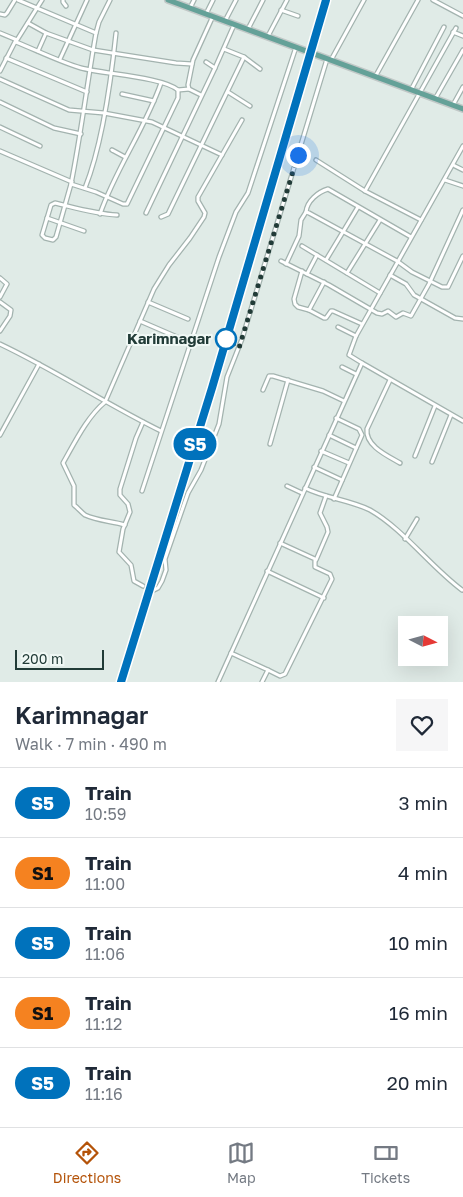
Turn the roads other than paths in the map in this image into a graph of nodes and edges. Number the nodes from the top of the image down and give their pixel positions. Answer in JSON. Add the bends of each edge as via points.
{"nodes":[{"id":1,"x":17,"y":0,"type":"edge"},
{"id":2,"x":42,"y":0,"type":"edge"},
{"id":3,"x":63,"y":0,"type":"edge"},
{"id":4,"x":86,"y":0,"type":"edge"},
{"id":5,"x":110,"y":0,"type":"edge"},
{"id":6,"x":168,"y":0,"type":"edge"},
{"id":7,"x":194,"y":0,"type":"edge"},
{"id":8,"x":213,"y":0,"type":"edge"},
{"id":9,"x":236,"y":0,"type":"edge"},
{"id":10,"x":263,"y":0,"type":"edge"},
{"id":11,"x":287,"y":0,"type":"edge"},
{"id":12,"x":364,"y":0,"type":"edge"},
{"id":13,"x":418,"y":0,"type":"edge"},
{"id":14,"x":433,"y":0,"type":"edge"},
{"id":15,"x":66,"y":6,"type":"dead end"},
{"id":16,"x":37,"y":8,"type":"junction"},
{"id":17,"x":190,"y":8,"type":"junction"},
{"id":18,"x":282,"y":10,"type":"junction"},
{"id":19,"x":0,"y":14,"type":"edge"},
{"id":20,"x":206,"y":14,"type":"junction"},
{"id":21,"x":213,"y":16,"type":"junction"},
{"id":22,"x":298,"y":16,"type":"dead end"},
{"id":23,"x":463,"y":16,"type":"edge"},
{"id":24,"x":224,"y":21,"type":"junction"},
{"id":25,"x":28,"y":23,"type":"junction"},
{"id":26,"x":234,"y":25,"type":"junction"},
{"id":27,"x":75,"y":26,"type":"junction"},
{"id":28,"x":444,"y":27,"type":"dead end"},
{"id":29,"x":456,"y":28,"type":"dead end"},
{"id":30,"x":248,"y":30,"type":"junction"},
{"id":31,"x":453,"y":32,"type":"junction"},
{"id":32,"x":0,"y":33,"type":"edge"},
{"id":33,"x":46,"y":33,"type":"junction"},
{"id":34,"x":116,"y":33,"type":"dead end"},
{"id":35,"x":96,"y":34,"type":"junction"},
{"id":36,"x":268,"y":36,"type":"junction"},
{"id":37,"x":463,"y":36,"type":"edge"},
{"id":38,"x":16,"y":41,"type":"junction"},
{"id":39,"x":68,"y":41,"type":"junction"},
{"id":40,"x":296,"y":47,"type":"junction"},
{"id":41,"x":224,"y":49,"type":"junction"},
{"id":42,"x":93,"y":50,"type":"junction"},
{"id":43,"x":463,"y":50,"type":"edge"},
{"id":44,"x":38,"y":51,"type":"junction"},
{"id":45,"x":114,"y":52,"type":"junction"},
{"id":46,"x":244,"y":57,"type":"junction"},
{"id":47,"x":0,"y":58,"type":"edge"},
{"id":48,"x":6,"y":60,"type":"junction"},
{"id":49,"x":60,"y":60,"type":"junction"},
{"id":50,"x":329,"y":60,"type":"junction"},
{"id":51,"x":206,"y":62,"type":"dead end"},
{"id":52,"x":192,"y":64,"type":"junction"},
{"id":53,"x":215,"y":68,"type":"junction"},
{"id":54,"x":260,"y":69,"type":"dead end"},
{"id":55,"x":89,"y":70,"type":"junction"},
{"id":56,"x":0,"y":71,"type":"edge"},
{"id":57,"x":111,"y":73,"type":"junction"},
{"id":58,"x":375,"y":78,"type":"junction"},
{"id":59,"x":0,"y":79,"type":"edge"},
{"id":60,"x":161,"y":83,"type":"junction"},
{"id":61,"x":463,"y":87,"type":"edge"},
{"id":62,"x":189,"y":89,"type":"junction"},
{"id":63,"x":178,"y":90,"type":"junction"},
{"id":64,"x":411,"y":90,"type":"junction"},
{"id":65,"x":87,"y":92,"type":"junction"},
{"id":66,"x":228,"y":92,"type":"junction"},
{"id":67,"x":420,"y":93,"type":"junction"},
{"id":68,"x":122,"y":94,"type":"dead end"},
{"id":69,"x":201,"y":96,"type":"junction"},
{"id":70,"x":435,"y":99,"type":"junction"},
{"id":71,"x":0,"y":102,"type":"edge"},
{"id":72,"x":154,"y":102,"type":"junction"},
{"id":73,"x":453,"y":105,"type":"junction"},
{"id":74,"x":250,"y":106,"type":"dead end"},
{"id":75,"x":463,"y":109,"type":"edge"},
{"id":76,"x":85,"y":110,"type":"junction"},
{"id":77,"x":104,"y":113,"type":"junction"},
{"id":78,"x":145,"y":120,"type":"junction"},
{"id":79,"x":242,"y":120,"type":"dead end"},
{"id":80,"x":0,"y":127,"type":"edge"},
{"id":81,"x":164,"y":127,"type":"junction"},
{"id":82,"x":81,"y":134,"type":"junction"},
{"id":83,"x":183,"y":135,"type":"junction"},
{"id":84,"x":202,"y":145,"type":"junction"},
{"id":85,"x":40,"y":146,"type":"dead end"},
{"id":86,"x":463,"y":146,"type":"edge"},
{"id":87,"x":112,"y":150,"type":"dead end"},
{"id":88,"x":0,"y":151,"type":"edge"},
{"id":89,"x":462,"y":152,"type":"edge"},
{"id":90,"x":222,"y":155,"type":"junction"},
{"id":91,"x":125,"y":157,"type":"junction"},
{"id":92,"x":316,"y":160,"type":"dead end"},
{"id":93,"x":452,"y":165,"type":"junction"},
{"id":94,"x":463,"y":170,"type":"edge"},
{"id":95,"x":444,"y":180,"type":"junction"},
{"id":96,"x":72,"y":183,"type":"junction"},
{"id":97,"x":463,"y":186,"type":"edge"},
{"id":98,"x":85,"y":188,"type":"junction"},
{"id":99,"x":365,"y":190,"type":"junction"},
{"id":100,"x":106,"y":196,"type":"junction"},
{"id":101,"x":66,"y":205,"type":"junction"},
{"id":102,"x":358,"y":207,"type":"junction"},
{"id":103,"x":463,"y":210,"type":"edge"},
{"id":104,"x":306,"y":212,"type":"junction"},
{"id":105,"x":146,"y":213,"type":"dead end"},
{"id":106,"x":100,"y":214,"type":"junction"},
{"id":107,"x":117,"y":215,"type":"dead end"},
{"id":108,"x":161,"y":217,"type":"dead end"},
{"id":109,"x":47,"y":218,"type":"junction"},
{"id":110,"x":380,"y":220,"type":"junction"},
{"id":111,"x":421,"y":220,"type":"junction"},
{"id":112,"x":60,"y":223,"type":"junction"},
{"id":113,"x":84,"y":231,"type":"dead end"},
{"id":114,"x":344,"y":233,"type":"junction"},
{"id":115,"x":411,"y":237,"type":"junction"},
{"id":116,"x":366,"y":244,"type":"junction"},
{"id":117,"x":302,"y":246,"type":"dead end"},
{"id":118,"x":317,"y":255,"type":"junction"},
{"id":119,"x":463,"y":256,"type":"edge"},
{"id":120,"x":326,"y":260,"type":"junction"},
{"id":121,"x":281,"y":261,"type":"dead end"},
{"id":122,"x":397,"y":261,"type":"junction"},
{"id":123,"x":286,"y":264,"type":"junction"},
{"id":124,"x":302,"y":272,"type":"junction"},
{"id":125,"x":347,"y":273,"type":"junction"},
{"id":126,"x":307,"y":274,"type":"junction"},
{"id":127,"x":390,"y":275,"type":"junction"},
{"id":128,"x":0,"y":278,"type":"edge"},
{"id":129,"x":431,"y":281,"type":"junction"},
{"id":130,"x":324,"y":282,"type":"junction"},
{"id":131,"x":380,"y":293,"type":"junction"},
{"id":132,"x":0,"y":297,"type":"edge"},
{"id":133,"x":421,"y":299,"type":"junction"},
{"id":134,"x":0,"y":302,"type":"edge"},
{"id":135,"x":148,"y":302,"type":"junction"},
{"id":136,"x":370,"y":309,"type":"junction"},
{"id":137,"x":310,"y":310,"type":"junction"},
{"id":138,"x":188,"y":319,"type":"dead end"},
{"id":139,"x":463,"y":319,"type":"edge"},
{"id":140,"x":140,"y":320,"type":"junction"},
{"id":141,"x":362,"y":324,"type":"junction"},
{"id":142,"x":338,"y":326,"type":"dead end"},
{"id":143,"x":0,"y":331,"type":"edge"},
{"id":144,"x":178,"y":336,"type":"dead end"},
{"id":145,"x":356,"y":336,"type":"junction"},
{"id":146,"x":0,"y":344,"type":"edge"},
{"id":147,"x":362,"y":363,"type":"junction"},
{"id":148,"x":39,"y":364,"type":"junction"},
{"id":149,"x":342,"y":367,"type":"dead end"},
{"id":150,"x":356,"y":374,"type":"junction"},
{"id":151,"x":288,"y":380,"type":"junction"},
{"id":152,"x":390,"y":380,"type":"junction"},
{"id":153,"x":263,"y":390,"type":"dead end"},
{"id":154,"x":344,"y":401,"type":"junction"},
{"id":155,"x":105,"y":402,"type":"junction"},
{"id":156,"x":435,"y":406,"type":"junction"},
{"id":157,"x":451,"y":415,"type":"junction"},
{"id":158,"x":336,"y":418,"type":"junction"},
{"id":159,"x":463,"y":421,"type":"edge"},
{"id":160,"x":143,"y":422,"type":"junction"},
{"id":161,"x":161,"y":431,"type":"junction"},
{"id":162,"x":329,"y":435,"type":"junction"},
{"id":163,"x":0,"y":436,"type":"edge"},
{"id":164,"x":270,"y":444,"type":"dead end"},
{"id":165,"x":356,"y":448,"type":"junction"},
{"id":166,"x":321,"y":451,"type":"junction"},
{"id":167,"x":416,"y":456,"type":"dead end"},
{"id":168,"x":432,"y":462,"type":"dead end"},
{"id":169,"x":350,"y":463,"type":"junction"},
{"id":170,"x":400,"y":463,"type":"dead end"},
{"id":171,"x":314,"y":467,"type":"junction"},
{"id":172,"x":342,"y":480,"type":"junction"},
{"id":173,"x":287,"y":486,"type":"dead end"},
{"id":174,"x":304,"y":488,"type":"junction"},
{"id":175,"x":142,"y":491,"type":"dead end"},
{"id":176,"x":302,"y":492,"type":"junction"},
{"id":177,"x":326,"y":496,"type":"junction"},
{"id":178,"x":334,"y":499,"type":"junction"},
{"id":179,"x":417,"y":519,"type":"dead end"},
{"id":180,"x":125,"y":525,"type":"junction"},
{"id":181,"x":405,"y":539,"type":"junction"},
{"id":182,"x":280,"y":543,"type":"junction"},
{"id":183,"x":316,"y":560,"type":"junction"},
{"id":184,"x":267,"y":571,"type":"junction"},
{"id":185,"x":143,"y":586,"type":"tunnel mouth"},
{"id":186,"x":154,"y":590,"type":"dead end"},
{"id":187,"x":462,"y":590,"type":"edge"},
{"id":188,"x":324,"y":598,"type":"junction"},
{"id":189,"x":231,"y":652,"type":"junction"},
{"id":190,"x":268,"y":670,"type":"junction"},
{"id":191,"x":218,"y":682,"type":"edge"},
{"id":192,"x":262,"y":682,"type":"edge"}],
"edges":[{"from":1,"to":16,"type":"street"},
{"from":1,"to":19,"type":"street","via":[[8,13]]},
{"from":2,"to":16,"type":"street"},
{"from":3,"to":15,"type":"street"},
{"from":4,"to":27,"type":"street"},
{"from":5,"to":35,"type":"street"},
{"from":6,"to":17,"type":"main road"},
{"from":7,"to":17,"type":"street"},
{"from":8,"to":20,"type":"street"},
{"from":9,"to":24,"type":"street"},
{"from":10,"to":30,"type":"street"},
{"from":11,"to":18,"type":"street"},
{"from":12,"to":50,"type":"street"},
{"from":13,"to":58,"type":"street"},
{"from":14,"to":23,"type":"street"},
{"from":16,"to":25,"type":"street"},
{"from":16,"to":27,"type":"street"},
{"from":17,"to":20,"type":"main road"},
{"from":18,"to":22,"type":"street"},
{"from":18,"to":36,"type":"street"},
{"from":20,"to":21,"type":"main road"},
{"from":21,"to":24,"type":"main road"},
{"from":21,"to":52,"type":"street"},
{"from":24,"to":26,"type":"main road"},
{"from":25,"to":33,"type":"street"},
{"from":25,"to":38,"type":"street"},
{"from":26,"to":30,"type":"main road"},
{"from":26,"to":41,"type":"street"},
{"from":27,"to":35,"type":"street"},
{"from":27,"to":39,"type":"street"},
{"from":28,"to":64,"type":"street"},
{"from":29,"to":31,"type":"street"},
{"from":30,"to":36,"type":"main road"},
{"from":31,"to":37,"type":"street"},
{"from":31,"to":67,"type":"street"},
{"from":32,"to":38,"type":"street"},
{"from":33,"to":39,"type":"street"},
{"from":33,"to":44,"type":"street"},
{"from":34,"to":45,"type":"street"},
{"from":35,"to":42,"type":"street"},
{"from":36,"to":40,"type":"main road"},
{"from":38,"to":44,"type":"street"},
{"from":38,"to":48,"type":"street"},
{"from":39,"to":42,"type":"street"},
{"from":39,"to":49,"type":"street"},
{"from":40,"to":50,"type":"main road"},
{"from":40,"to":161,"type":"street","via":[[248,193],[236,212],[222,248]]},
{"from":41,"to":46,"type":"street"},
{"from":41,"to":53,"type":"street"},
{"from":42,"to":45,"type":"street"},
{"from":42,"to":55,"type":"street"},
{"from":43,"to":70,"type":"street"},
{"from":44,"to":49,"type":"street"},
{"from":45,"to":52,"type":"street"},
{"from":45,"to":57,"type":"street"},
{"from":46,"to":54,"type":"street"},
{"from":46,"to":66,"type":"street"},
{"from":47,"to":48,"type":"street"},
{"from":48,"to":56,"type":"street"},
{"from":48,"to":65,"type":"street"},
{"from":49,"to":55,"type":"street"},
{"from":50,"to":58,"type":"main road"},
{"from":50,"to":186,"type":"street","via":[[242,339],[227,377],[221,418],[176,527],[165,559],[162,581]]},
{"from":51,"to":53,"type":"street"},
{"from":52,"to":62,"type":"street"},
{"from":53,"to":69,"type":"street"},
{"from":55,"to":57,"type":"street"},
{"from":55,"to":65,"type":"street"},
{"from":57,"to":60,"type":"street"},
{"from":57,"to":77,"type":"street"},
{"from":58,"to":64,"type":"main road"},
{"from":59,"to":76,"type":"street","via":[[64,108]]},
{"from":60,"to":63,"type":"street"},
{"from":60,"to":72,"type":"street"},
{"from":61,"to":73,"type":"street"},
{"from":62,"to":63,"type":"street"},
{"from":62,"to":69,"type":"street"},
{"from":63,"to":81,"type":"street","via":[[178,98]]},
{"from":64,"to":67,"type":"main road"},
{"from":65,"to":76,"type":"street"},
{"from":66,"to":74,"type":"street"},
{"from":66,"to":84,"type":"street"},
{"from":67,"to":70,"type":"main road"},
{"from":67,"to":99,"type":"street"},
{"from":68,"to":72,"type":"street"},
{"from":69,"to":83,"type":"street"},
{"from":70,"to":73,"type":"main road"},
{"from":71,"to":82,"type":"street","via":[[54,128]]},
{"from":72,"to":78,"type":"street"},
{"from":73,"to":75,"type":"main road"},
{"from":76,"to":77,"type":"street"},
{"from":76,"to":82,"type":"street"},
{"from":77,"to":78,"type":"street"},
{"from":77,"to":98,"type":"street","via":[[95,163]]},
{"from":78,"to":81,"type":"street"},
{"from":78,"to":91,"type":"street"},
{"from":79,"to":90,"type":"street"},
{"from":80,"to":85,"type":"street"},
{"from":81,"to":83,"type":"street"},
{"from":81,"to":100,"type":"street","via":[[127,204]]},
{"from":82,"to":96,"type":"street"},
{"from":83,"to":84,"type":"street"},
{"from":83,"to":105,"type":"street"},
{"from":84,"to":90,"type":"street"},
{"from":84,"to":108,"type":"street","via":[[168,214]]},
{"from":86,"to":89,"type":"street"},
{"from":87,"to":91,"type":"street"},
{"from":88,"to":96,"type":"street"},
{"from":89,"to":93,"type":"street"},
{"from":90,"to":135,"type":"street","via":[[198,198],[204,217],[169,265]]},
{"from":91,"to":100,"type":"street"},
{"from":92,"to":99,"type":"street"},
{"from":93,"to":94,"type":"street"},
{"from":93,"to":95,"type":"street"},
{"from":95,"to":97,"type":"street"},
{"from":95,"to":111,"type":"street"},
{"from":96,"to":98,"type":"street"},
{"from":96,"to":101,"type":"street"},
{"from":98,"to":100,"type":"street"},
{"from":99,"to":111,"type":"street"},
{"from":100,"to":106,"type":"street"},
{"from":101,"to":106,"type":"street"},
{"from":101,"to":109,"type":"street","via":[[53,204]]},
{"from":101,"to":112,"type":"street"},
{"from":102,"to":104,"type":"street","via":[[326,189],[316,195]]},
{"from":102,"to":110,"type":"street"},
{"from":102,"to":114,"type":"street"},
{"from":103,"to":129,"type":"street"},
{"from":104,"to":114,"type":"street"},
{"from":104,"to":123,"type":"street"},
{"from":106,"to":107,"type":"street"},
{"from":109,"to":112,"type":"street"},
{"from":109,"to":112,"type":"street","via":[[42,235],[45,238],[54,239]]},
{"from":110,"to":115,"type":"street"},
{"from":110,"to":116,"type":"street"},
{"from":111,"to":115,"type":"street"},
{"from":112,"to":113,"type":"street"},
{"from":114,"to":116,"type":"street"},
{"from":114,"to":120,"type":"street"},
{"from":115,"to":122,"type":"street"},
{"from":116,"to":122,"type":"street"},
{"from":116,"to":125,"type":"street"},
{"from":117,"to":118,"type":"street"},
{"from":118,"to":120,"type":"street"},
{"from":118,"to":126,"type":"street"},
{"from":119,"to":129,"type":"street","via":[[447,288]]},
{"from":120,"to":125,"type":"street"},
{"from":121,"to":123,"type":"street"},
{"from":122,"to":127,"type":"street"},
{"from":122,"to":129,"type":"street"},
{"from":123,"to":124,"type":"street"},
{"from":124,"to":126,"type":"street"},
{"from":124,"to":137,"type":"street","via":[[294,302],[298,307]]},
{"from":125,"to":131,"type":"street"},
{"from":126,"to":130,"type":"street"},
{"from":127,"to":131,"type":"street"},
{"from":127,"to":133,"type":"street","via":[[406,284]]},
{"from":128,"to":132,"type":"street","via":[[7,284]]},
{"from":129,"to":133,"type":"street"},
{"from":130,"to":136,"type":"street"},
{"from":130,"to":137,"type":"street"},
{"from":131,"to":136,"type":"street"},
{"from":133,"to":136,"type":"street","via":[[411,316],[403,313],[396,317],[388,311],[379,314]]},
{"from":133,"to":139,"type":"street","via":[[455,318]]},
{"from":134,"to":143,"type":"street","via":[[11,310]]},
{"from":135,"to":138,"type":"street"},
{"from":135,"to":140,"type":"street"},
{"from":136,"to":141,"type":"street"},
{"from":137,"to":141,"type":"street","via":[[324,318],[334,311]]},
{"from":140,"to":144,"type":"street"},
{"from":140,"to":155,"type":"street"},
{"from":141,"to":145,"type":"street"},
{"from":142,"to":145,"type":"street"},
{"from":145,"to":147,"type":"street","via":[[349,355]]},
{"from":146,"to":148,"type":"street"},
{"from":147,"to":150,"type":"street"},
{"from":147,"to":152,"type":"street"},
{"from":148,"to":155,"type":"street"},
{"from":148,"to":163,"type":"street"},
{"from":149,"to":150,"type":"street"},
{"from":150,"to":154,"type":"street"},
{"from":151,"to":153,"type":"street","via":[[269,375]]},
{"from":151,"to":154,"type":"street","via":[[323,390]]},
{"from":151,"to":164,"type":"street"},
{"from":152,"to":156,"type":"street"},
{"from":152,"to":170,"type":"street","via":[[366,434],[372,444]]},
{"from":154,"to":158,"type":"street"},
{"from":155,"to":160,"type":"street"},
{"from":155,"to":180,"type":"street","via":[[75,442],[64,463],[74,486],[74,505],[90,517]]},
{"from":156,"to":157,"type":"street"},
{"from":156,"to":167,"type":"street"},
{"from":157,"to":159,"type":"street"},
{"from":157,"to":168,"type":"street"},
{"from":158,"to":162,"type":"street"},
{"from":158,"to":165,"type":"street","via":[[361,430]]},
{"from":160,"to":161,"type":"street"},
{"from":160,"to":180,"type":"street","via":[[120,489],[120,496],[130,507]]},
{"from":161,"to":175,"type":"street"},
{"from":162,"to":165,"type":"street"},
{"from":162,"to":166,"type":"street"},
{"from":165,"to":169,"type":"street"},
{"from":166,"to":169,"type":"street"},
{"from":166,"to":171,"type":"street"},
{"from":169,"to":172,"type":"street"},
{"from":171,"to":172,"type":"street"},
{"from":171,"to":174,"type":"street"},
{"from":172,"to":178,"type":"street"},
{"from":173,"to":176,"type":"street"},
{"from":174,"to":176,"type":"street"},
{"from":174,"to":177,"type":"street"},
{"from":176,"to":182,"type":"street"},
{"from":177,"to":178,"type":"street"},
{"from":177,"to":183,"type":"street","via":[[320,516],[328,532]]},
{"from":178,"to":181,"type":"street","via":[[372,512]]},
{"from":179,"to":181,"type":"street"},
{"from":180,"to":185,"type":"street","via":[[119,552],[131,565],[134,582]]},
{"from":181,"to":187,"type":"street"},
{"from":182,"to":183,"type":"street"},
{"from":182,"to":184,"type":"street"},
{"from":183,"to":188,"type":"street","via":[[316,567],[332,577]]},
{"from":184,"to":188,"type":"street"},
{"from":184,"to":189,"type":"street"},
{"from":188,"to":190,"type":"street","via":[[285,674],[280,676]]},
{"from":189,"to":190,"type":"street"},
{"from":189,"to":191,"type":"street"},
{"from":190,"to":192,"type":"street"}]}
